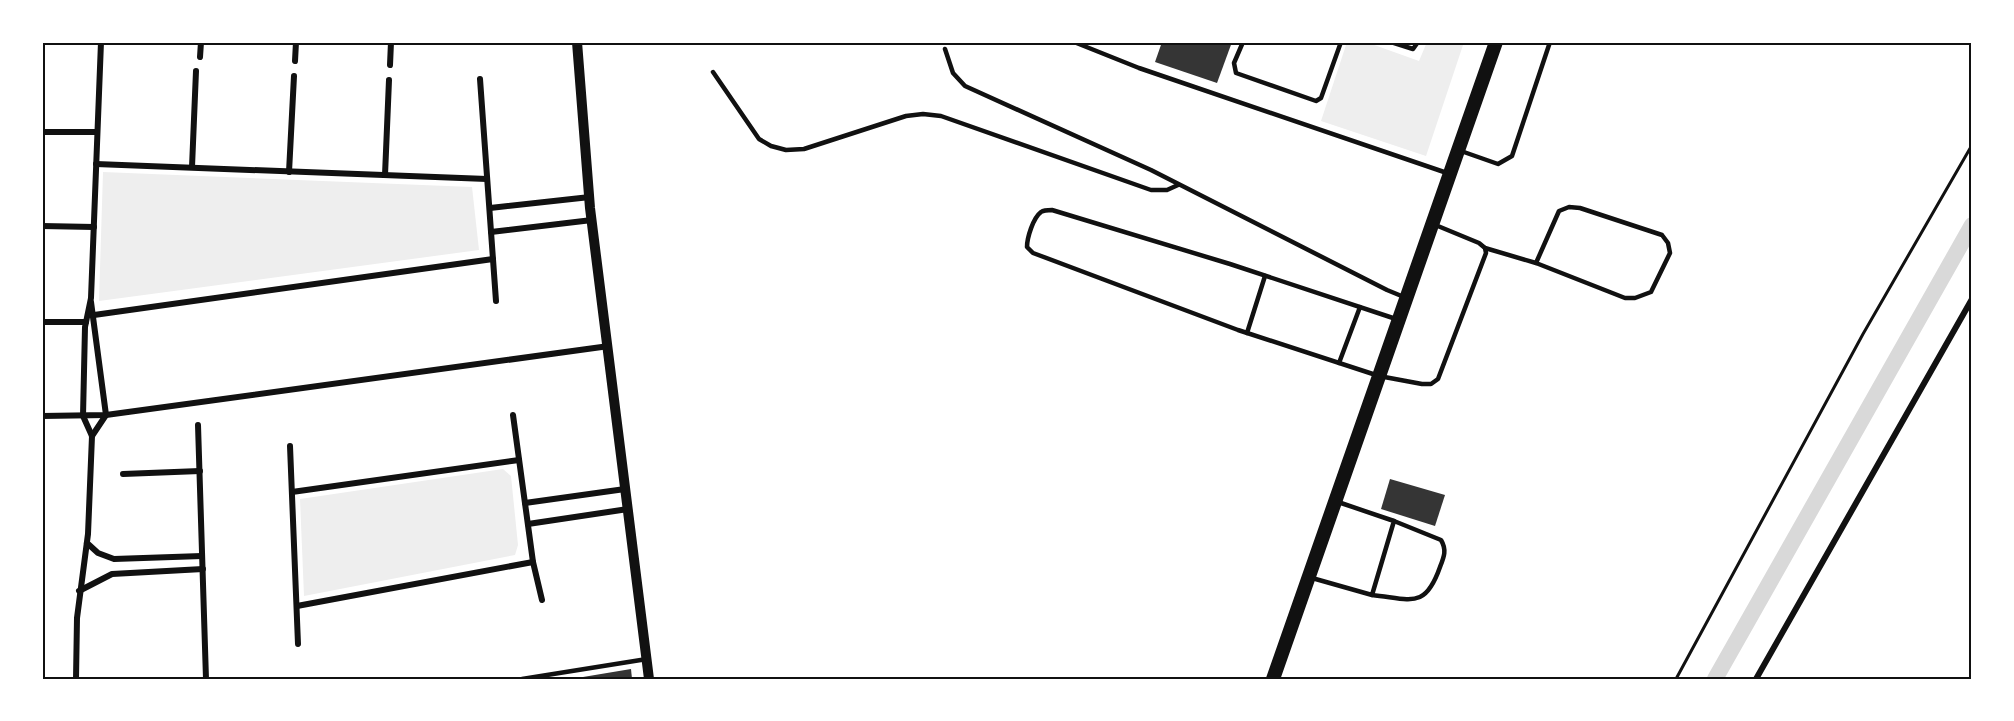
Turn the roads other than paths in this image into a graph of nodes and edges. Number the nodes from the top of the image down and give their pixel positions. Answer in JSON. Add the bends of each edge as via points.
{"nodes":[{"id":1,"x":101,"y":42,"type":"edge"},
{"id":2,"x":201,"y":42,"type":"edge"},
{"id":3,"x":296,"y":42,"type":"edge"},
{"id":4,"x":391,"y":42,"type":"edge"},
{"id":5,"x":577,"y":42,"type":"edge"},
{"id":6,"x":1074,"y":42,"type":"edge"},
{"id":7,"x":1243,"y":42,"type":"edge"},
{"id":8,"x":1341,"y":42,"type":"edge"},
{"id":9,"x":1391,"y":42,"type":"edge"},
{"id":10,"x":1418,"y":42,"type":"edge"},
{"id":11,"x":1496,"y":42,"type":"edge"},
{"id":12,"x":1550,"y":42,"type":"edge"},
{"id":13,"x":945,"y":49,"type":"dead end"},
{"id":14,"x":200,"y":57,"type":"dead end"},
{"id":15,"x":295,"y":61,"type":"dead end"},
{"id":16,"x":390,"y":65,"type":"dead end"},
{"id":17,"x":196,"y":71,"type":"dead end"},
{"id":18,"x":713,"y":72,"type":"dead end"},
{"id":19,"x":294,"y":76,"type":"dead end"},
{"id":20,"x":480,"y":79,"type":"dead end"},
{"id":21,"x":389,"y":80,"type":"dead end"},
{"id":22,"x":42,"y":132,"type":"edge"},
{"id":23,"x":98,"y":132,"type":"junction"},
{"id":24,"x":1458,"y":150,"type":"junction"},
{"id":25,"x":96,"y":164,"type":"junction"},
{"id":26,"x":192,"y":167,"type":"junction"},
{"id":27,"x":289,"y":172,"type":"junction"},
{"id":28,"x":1449,"y":174,"type":"junction"},
{"id":29,"x":385,"y":176,"type":"junction"},
{"id":30,"x":487,"y":180,"type":"junction"},
{"id":31,"x":1179,"y":185,"type":"junction"},
{"id":32,"x":590,"y":197,"type":"junction"},
{"id":33,"x":490,"y":208,"type":"junction"},
{"id":34,"x":592,"y":220,"type":"junction"},
{"id":35,"x":1432,"y":224,"type":"junction"},
{"id":36,"x":42,"y":226,"type":"edge"},
{"id":37,"x":94,"y":227,"type":"junction"},
{"id":38,"x":491,"y":232,"type":"junction"},
{"id":39,"x":1485,"y":248,"type":"junction"},
{"id":40,"x":493,"y":259,"type":"junction"},
{"id":41,"x":1536,"y":263,"type":"junction"},
{"id":42,"x":1265,"y":276,"type":"junction"},
{"id":43,"x":91,"y":298,"type":"junction"},
{"id":44,"x":1406,"y":298,"type":"junction"},
{"id":45,"x":1972,"y":298,"type":"edge"},
{"id":46,"x":496,"y":301,"type":"dead end"},
{"id":47,"x":1360,"y":307,"type":"junction"},
{"id":48,"x":94,"y":315,"type":"junction"},
{"id":49,"x":1399,"y":320,"type":"junction"},
{"id":50,"x":42,"y":321,"type":"edge"},
{"id":51,"x":86,"y":322,"type":"junction"},
{"id":52,"x":1247,"y":333,"type":"junction"},
{"id":53,"x":609,"y":346,"type":"junction"},
{"id":54,"x":1339,"y":363,"type":"junction"},
{"id":55,"x":1379,"y":376,"type":"junction"},
{"id":56,"x":106,"y":415,"type":"junction"},
{"id":57,"x":513,"y":415,"type":"dead end"},
{"id":58,"x":42,"y":416,"type":"edge"},
{"id":59,"x":83,"y":416,"type":"junction"},
{"id":60,"x":198,"y":424,"type":"dead end"},
{"id":61,"x":92,"y":436,"type":"junction"},
{"id":62,"x":290,"y":446,"type":"dead end"},
{"id":63,"x":519,"y":460,"type":"junction"},
{"id":64,"x":200,"y":471,"type":"junction"},
{"id":65,"x":123,"y":474,"type":"dead end"},
{"id":66,"x":625,"y":489,"type":"junction"},
{"id":67,"x":292,"y":492,"type":"junction"},
{"id":68,"x":1335,"y":501,"type":"junction"},
{"id":69,"x":525,"y":503,"type":"junction"},
{"id":70,"x":628,"y":509,"type":"junction"},
{"id":71,"x":1394,"y":521,"type":"junction"},
{"id":72,"x":528,"y":524,"type":"junction"},
{"id":73,"x":87,"y":543,"type":"junction"},
{"id":74,"x":202,"y":556,"type":"junction"},
{"id":75,"x":127,"y":560,"type":"junction"},
{"id":76,"x":533,"y":562,"type":"junction"},
{"id":77,"x":203,"y":569,"type":"junction"},
{"id":78,"x":128,"y":572,"type":"junction"},
{"id":79,"x":1309,"y":577,"type":"junction"},
{"id":80,"x":80,"y":591,"type":"junction"},
{"id":81,"x":1372,"y":595,"type":"junction"},
{"id":82,"x":542,"y":600,"type":"dead end"},
{"id":83,"x":297,"y":606,"type":"junction"},
{"id":84,"x":298,"y":644,"type":"dead end"},
{"id":85,"x":647,"y":659,"type":"junction"},
{"id":86,"x":76,"y":679,"type":"edge"},
{"id":87,"x":206,"y":679,"type":"edge"},
{"id":88,"x":522,"y":679,"type":"edge"},
{"id":89,"x":649,"y":679,"type":"edge"},
{"id":90,"x":1274,"y":679,"type":"edge"},
{"id":91,"x":1756,"y":679,"type":"edge"}],
"edges":[{"from":1,"to":23,"type":"street"},
{"from":2,"to":14,"type":"street"},
{"from":3,"to":15,"type":"street"},
{"from":4,"to":16,"type":"street"},
{"from":5,"to":32,"type":"street"},
{"from":6,"to":28,"type":"lane"},
{"from":7,"to":8,"type":"lane","via":[[1234,63],[1236,73],[1316,101],[1321,98]]},
{"from":9,"to":10,"type":"lane","via":[[1413,49]]},
{"from":11,"to":24,"type":"main road"},
{"from":12,"to":24,"type":"lane","via":[[1512,156],[1498,164]]},
{"from":13,"to":31,"type":"lane","via":[[952,73],[965,86]]},
{"from":17,"to":26,"type":"street"},
{"from":18,"to":31,"type":"lane","via":[[759,139],[786,150],[804,149],[923,114],[941,116],[1151,190]]},
{"from":19,"to":27,"type":"street"},
{"from":20,"to":30,"type":"street"},
{"from":21,"to":29,"type":"street"},
{"from":22,"to":23,"type":"street"},
{"from":23,"to":25,"type":"street"},
{"from":24,"to":28,"type":"main road"},
{"from":25,"to":26,"type":"street"},
{"from":25,"to":37,"type":"street"},
{"from":26,"to":27,"type":"street"},
{"from":27,"to":29,"type":"street"},
{"from":28,"to":35,"type":"main road"},
{"from":29,"to":30,"type":"street"},
{"from":30,"to":33,"type":"street"},
{"from":31,"to":44,"type":"lane"},
{"from":32,"to":33,"type":"street"},
{"from":32,"to":34,"type":"street"},
{"from":33,"to":38,"type":"street"},
{"from":34,"to":38,"type":"street"},
{"from":34,"to":53,"type":"street"},
{"from":35,"to":39,"type":"lane"},
{"from":35,"to":44,"type":"main road"},
{"from":36,"to":37,"type":"street"},
{"from":37,"to":43,"type":"street"},
{"from":38,"to":40,"type":"street"},
{"from":39,"to":41,"type":"lane"},
{"from":39,"to":55,"type":"lane","via":[[1486,257],[1438,379],[1422,384]]},
{"from":40,"to":46,"type":"street"},
{"from":40,"to":48,"type":"street"},
{"from":41,"to":41,"type":"lane","via":[[1625,298],[1635,298],[1651,292],[1670,254],[1662,235],[1569,207],[1559,211]]},
{"from":42,"to":47,"type":"lane"},
{"from":42,"to":52,"type":"lane"},
{"from":42,"to":52,"type":"lane","via":[[1052,210],[1041,212],[1027,241],[1033,253]]},
{"from":43,"to":48,"type":"street"},
{"from":43,"to":51,"type":"street"},
{"from":44,"to":49,"type":"main road"},
{"from":45,"to":91,"type":"street"},
{"from":47,"to":49,"type":"lane"},
{"from":47,"to":54,"type":"lane"},
{"from":48,"to":51,"type":"street"},
{"from":48,"to":56,"type":"street"},
{"from":49,"to":55,"type":"main road"},
{"from":50,"to":51,"type":"street"},
{"from":51,"to":59,"type":"street"},
{"from":52,"to":54,"type":"lane"},
{"from":53,"to":56,"type":"street"},
{"from":53,"to":66,"type":"street"},
{"from":54,"to":55,"type":"lane"},
{"from":55,"to":68,"type":"main road"},
{"from":56,"to":59,"type":"street"},
{"from":56,"to":61,"type":"street"},
{"from":57,"to":63,"type":"street"},
{"from":58,"to":59,"type":"street"},
{"from":59,"to":61,"type":"street"},
{"from":60,"to":64,"type":"street"},
{"from":61,"to":73,"type":"street"},
{"from":62,"to":67,"type":"street"},
{"from":63,"to":67,"type":"street"},
{"from":63,"to":69,"type":"street"},
{"from":64,"to":65,"type":"street"},
{"from":64,"to":74,"type":"street"},
{"from":66,"to":69,"type":"street"},
{"from":66,"to":70,"type":"street"},
{"from":67,"to":83,"type":"street"},
{"from":68,"to":71,"type":"lane"},
{"from":68,"to":79,"type":"main road"},
{"from":69,"to":72,"type":"street"},
{"from":70,"to":72,"type":"street"},
{"from":70,"to":85,"type":"street"},
{"from":71,"to":81,"type":"lane"},
{"from":71,"to":81,"type":"lane","via":[[1441,540],[1445,553],[1434,584],[1425,596],[1415,600]]},
{"from":72,"to":76,"type":"street"},
{"from":73,"to":75,"type":"street","via":[[108,558]]},
{"from":73,"to":80,"type":"street"},
{"from":74,"to":75,"type":"street"},
{"from":74,"to":77,"type":"street"},
{"from":75,"to":78,"type":"street"},
{"from":76,"to":82,"type":"street"},
{"from":76,"to":83,"type":"street"},
{"from":77,"to":78,"type":"street"},
{"from":77,"to":87,"type":"street"},
{"from":78,"to":80,"type":"street","via":[[107,576]]},
{"from":79,"to":81,"type":"lane"},
{"from":79,"to":90,"type":"main road"},
{"from":80,"to":86,"type":"street"},
{"from":83,"to":84,"type":"street"},
{"from":85,"to":88,"type":"lane"},
{"from":85,"to":89,"type":"street"}]}
